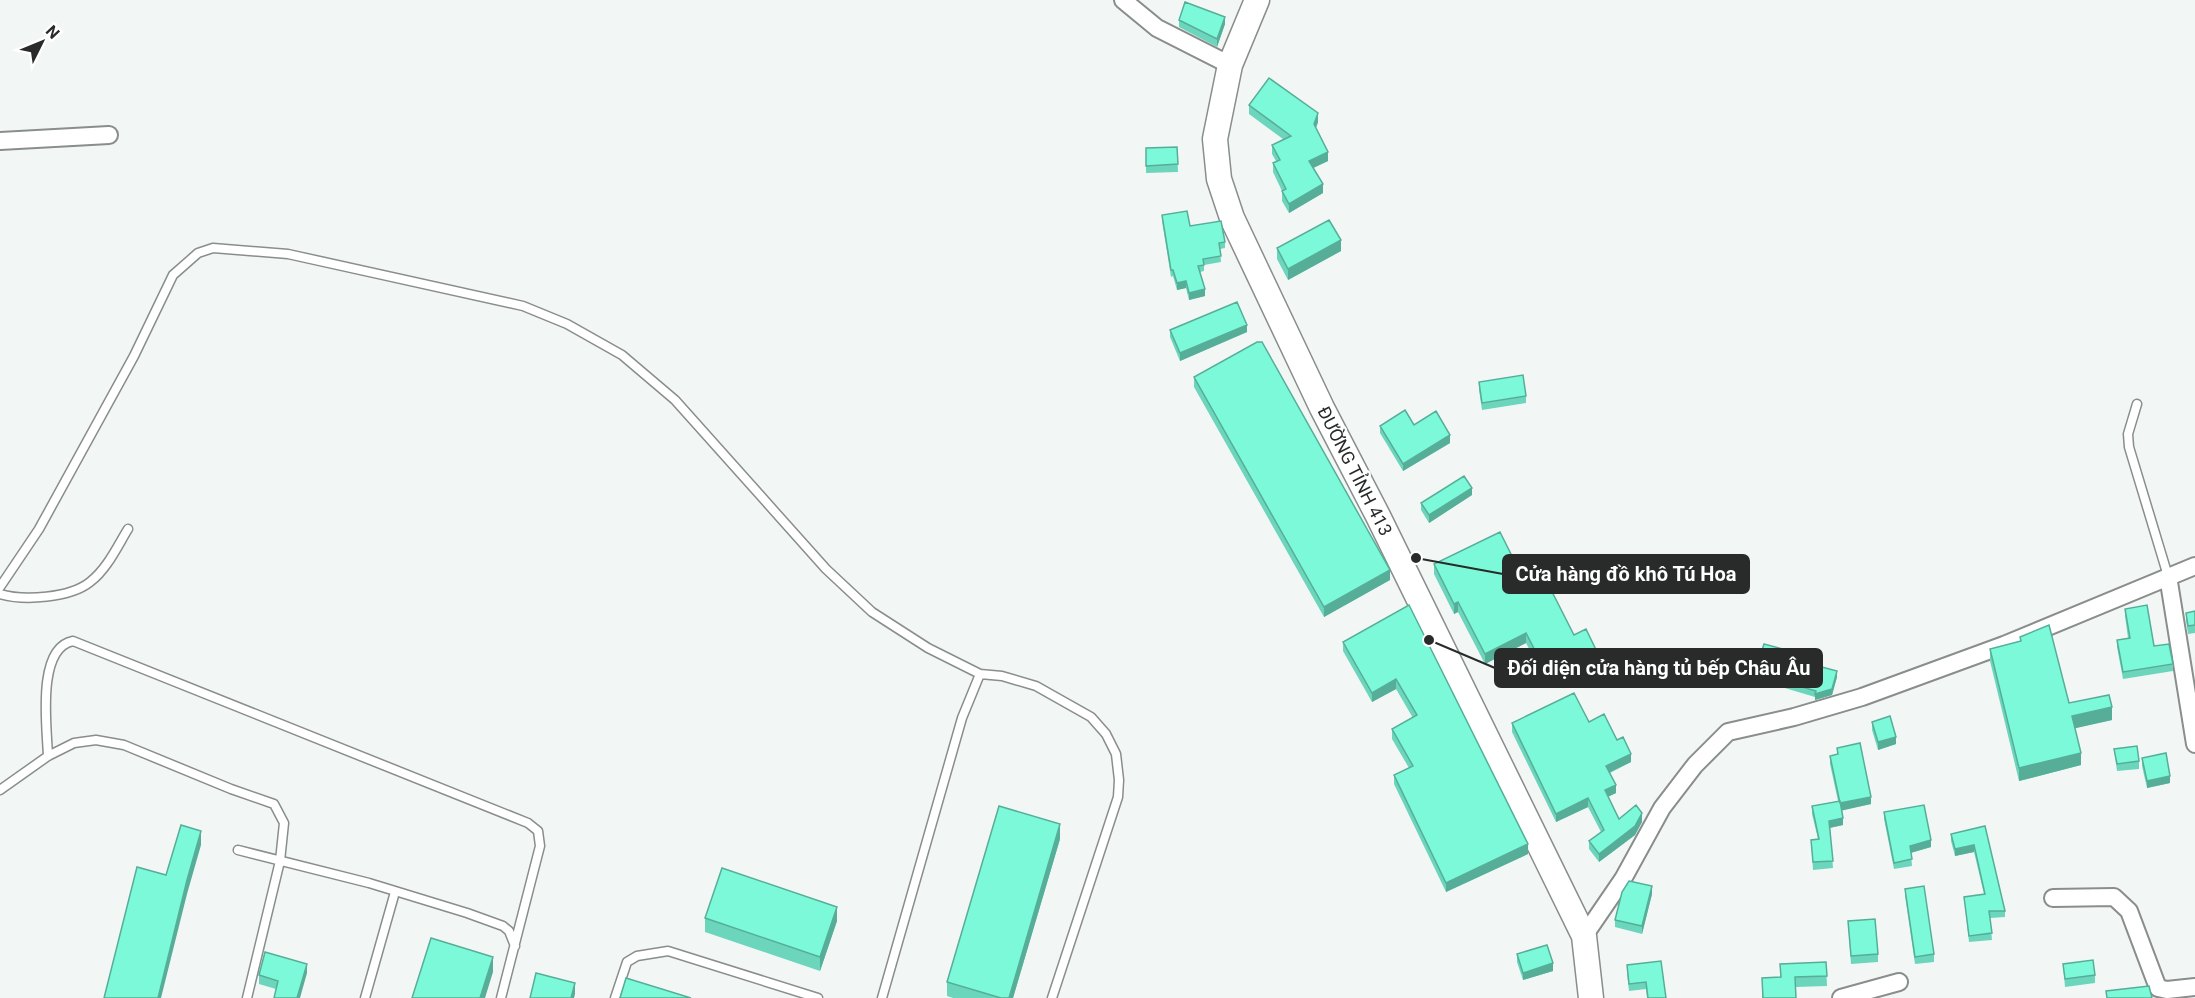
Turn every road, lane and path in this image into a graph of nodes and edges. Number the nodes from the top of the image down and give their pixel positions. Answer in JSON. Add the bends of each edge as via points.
{"nodes":[{"id":1,"x":1123,"y":0,"type":"edge"},
{"id":2,"x":1257,"y":0,"type":"edge"},
{"id":3,"x":1230,"y":65,"type":"junction"},
{"id":4,"x":109,"y":135,"type":"dead end"},
{"id":5,"x":0,"y":141,"type":"edge"},
{"id":6,"x":2137,"y":404,"type":"dead end"},
{"id":7,"x":128,"y":529,"type":"dead end"},
{"id":8,"x":2195,"y":566,"type":"edge"},
{"id":9,"x":2168,"y":576,"type":"junction"},
{"id":10,"x":0,"y":587,"type":"edge"},
{"id":11,"x":0,"y":594,"type":"edge"},
{"id":12,"x":980,"y":674,"type":"junction"},
{"id":13,"x":2195,"y":744,"type":"edge"},
{"id":14,"x":48,"y":756,"type":"junction"},
{"id":15,"x":0,"y":790,"type":"edge"},
{"id":16,"x":238,"y":850,"type":"dead end"},
{"id":17,"x":280,"y":861,"type":"junction"},
{"id":18,"x":395,"y":892,"type":"junction"},
{"id":19,"x":2053,"y":898,"type":"dead end"},
{"id":20,"x":1584,"y":936,"type":"junction"},
{"id":21,"x":515,"y":947,"type":"junction"},
{"id":22,"x":1899,"y":982,"type":"dead end"},
{"id":23,"x":2195,"y":987,"type":"edge"},
{"id":24,"x":247,"y":998,"type":"edge"},
{"id":25,"x":365,"y":998,"type":"edge"},
{"id":26,"x":501,"y":998,"type":"edge"},
{"id":27,"x":615,"y":998,"type":"edge"},
{"id":28,"x":818,"y":998,"type":"edge"},
{"id":29,"x":882,"y":998,"type":"edge"},
{"id":30,"x":1052,"y":998,"type":"edge"},
{"id":31,"x":1591,"y":998,"type":"edge"},
{"id":32,"x":1841,"y":998,"type":"edge"}],
"edges":[{"from":1,"to":3,"type":"street","via":[[1157,28]]},
{"from":2,"to":3,"type":"main road","name":"ĐƯỜNG TỈNH 413"},
{"from":3,"to":20,"type":"main road","name":"ĐƯỜNG TỈNH 413","via":[[1215,139],[1219,179],[1232,218]]},
{"from":4,"to":5,"type":"street"},
{"from":6,"to":9,"type":"lane","via":[[2128,434],[2129,447]]},
{"from":7,"to":11,"type":"lane","via":[[88,584],[48,597],[26,599]]},
{"from":8,"to":9,"type":"street"},
{"from":9,"to":13,"type":"street"},
{"from":9,"to":20,"type":"street","via":[[2004,645],[1862,697],[1728,732],[1695,765],[1662,808],[1623,879]]},
{"from":10,"to":12,"type":"lane","via":[[39,529],[134,356],[173,275],[198,253],[213,248],[234,249],[288,254],[523,306],[567,324],[612,350],[675,400],[853,596],[928,648]]},
{"from":12,"to":29,"type":"lane","via":[[962,718]]},
{"from":12,"to":30,"type":"lane","via":[[1036,686],[1091,717],[1116,754],[1118,797]]},
{"from":14,"to":15,"type":"lane"},
{"from":14,"to":17,"type":"lane","via":[[74,743],[96,740],[124,745],[274,804],[284,823]]},
{"from":14,"to":21,"type":"lane","via":[[46,681],[56,651],[63,643],[73,641],[528,823],[538,831],[540,846]]},
{"from":16,"to":17,"type":"lane"},
{"from":17,"to":18,"type":"lane"},
{"from":17,"to":24,"type":"lane"},
{"from":18,"to":21,"type":"lane","via":[[503,926]]},
{"from":18,"to":25,"type":"lane"},
{"from":19,"to":23,"type":"street","via":[[2114,897],[2121,901],[2129,911],[2158,988]]},
{"from":20,"to":31,"type":"main road","name":"ĐƯỜNG TỈNH 413"},
{"from":21,"to":26,"type":"lane"},
{"from":22,"to":32,"type":"street"},
{"from":27,"to":28,"type":"lane","via":[[627,962],[637,956],[668,951]]}]}
